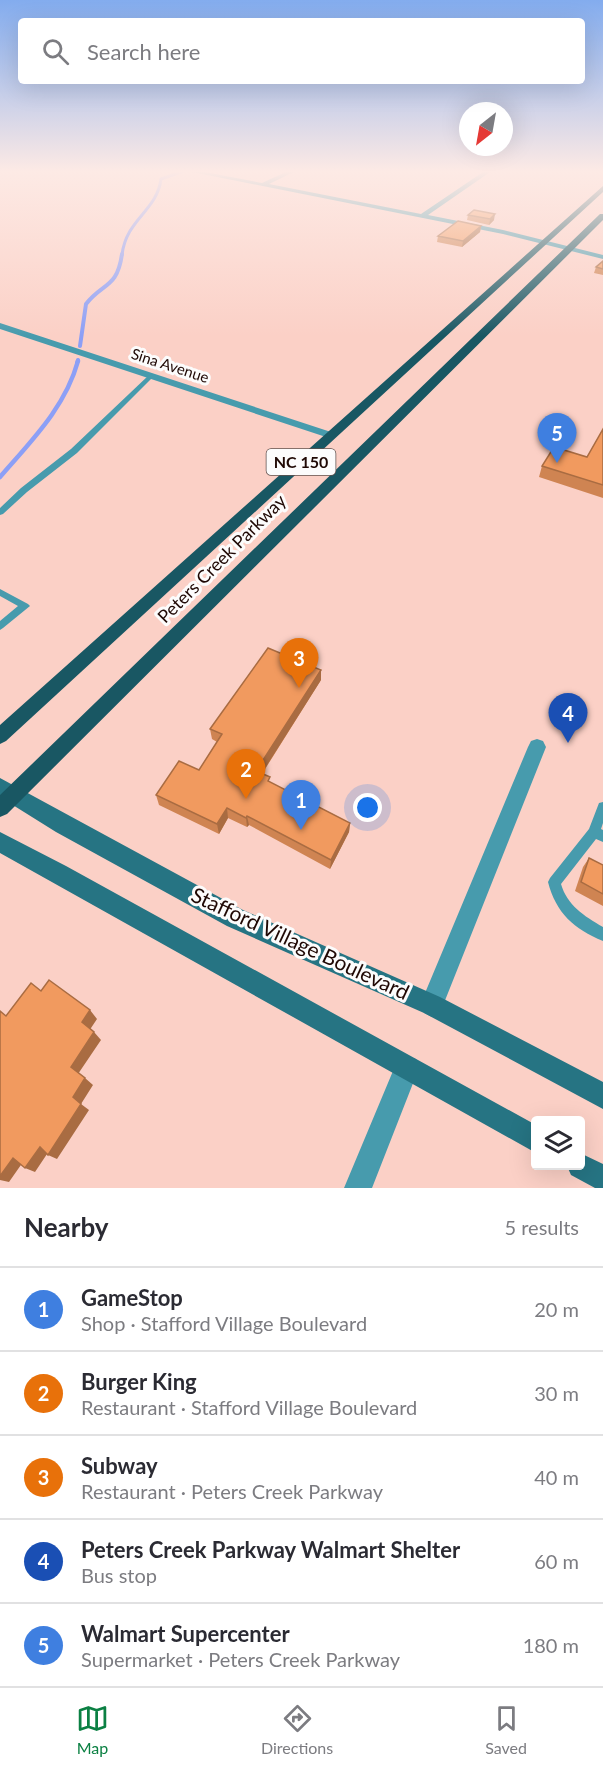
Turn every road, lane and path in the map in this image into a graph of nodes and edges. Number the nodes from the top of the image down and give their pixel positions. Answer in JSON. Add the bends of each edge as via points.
{"nodes":[{"id":1,"x":466,"y":225,"type":"edge"},
{"id":2,"x":562,"y":225,"type":"edge"},
{"id":3,"x":593,"y":225,"type":"edge"},
{"id":4,"x":544,"y":242,"type":"junction"},
{"id":5,"x":570,"y":248,"type":"junction"},
{"id":6,"x":603,"y":257,"type":"edge"},
{"id":7,"x":0,"y":326,"type":"edge"},
{"id":8,"x":13,"y":330,"type":"junction"},
{"id":9,"x":0,"y":337,"type":"edge"},
{"id":10,"x":151,"y":376,"type":"junction"},
{"id":11,"x":330,"y":435,"type":"junction"},
{"id":12,"x":0,"y":513,"type":"edge"},
{"id":13,"x":0,"y":592,"type":"edge"},
{"id":14,"x":0,"y":626,"type":"edge"},
{"id":15,"x":0,"y":736,"type":"edge"},
{"id":16,"x":537,"y":747,"type":"dead end"},
{"id":17,"x":4,"y":797,"type":"edge"},
{"id":18,"x":603,"y":807,"type":"edge"},
{"id":19,"x":598,"y":834,"type":"edge"},
{"id":20,"x":0,"y":842,"type":"edge"},
{"id":21,"x":603,"y":934,"type":"edge"},
{"id":22,"x":432,"y":1005,"type":"junction"},
{"id":23,"x":407,"y":1068,"type":"junction"},
{"id":24,"x":603,"y":1096,"type":"edge"},
{"id":25,"x":531,"y":1137,"type":"edge"},
{"id":26,"x":585,"y":1169,"type":"edge"},
{"id":27,"x":603,"y":1178,"type":"edge"},
{"id":28,"x":358,"y":1188,"type":"edge"}],
"edges":[{"from":1,"to":4,"type":"street"},
{"from":2,"to":4,"type":"main road","name":"Peters Creek Parkway","number":"NC 150"},
{"from":3,"to":5,"type":"main road","name":"Peters Creek Parkway","number":"NC 150"},
{"from":4,"to":5,"type":"street"},
{"from":4,"to":11,"type":"main road","name":"Peters Creek Parkway","number":"NC 150"},
{"from":5,"to":6,"type":"street"},
{"from":5,"to":17,"type":"main road","name":"Peters Creek Parkway","number":"NC 150"},
{"from":7,"to":8,"type":"street","name":"Sina Avenue"},
{"from":8,"to":9,"type":"street"},
{"from":8,"to":10,"type":"street","name":"Sina Avenue"},
{"from":10,"to":11,"type":"street","name":"Sina Avenue"},
{"from":10,"to":12,"type":"lane","via":[[74,451]]},
{"from":11,"to":15,"type":"main road","name":"Peters Creek Parkway","number":"NC 150"},
{"from":13,"to":14,"type":"lane","via":[[25,606]]},
{"from":16,"to":22,"type":"street"},
{"from":17,"to":22,"type":"main road","name":"Stafford Village Boulevard","via":[[235,918]]},
{"from":18,"to":19,"type":"lane"},
{"from":19,"to":21,"type":"lane","via":[[554,882],[557,897],[568,911]]},
{"from":20,"to":23,"type":"main road"},
{"from":22,"to":24,"type":"main road","name":"Stafford Village Boulevard"},
{"from":23,"to":25,"type":"main road"},
{"from":23,"to":28,"type":"street"},
{"from":26,"to":27,"type":"main road"}]}
